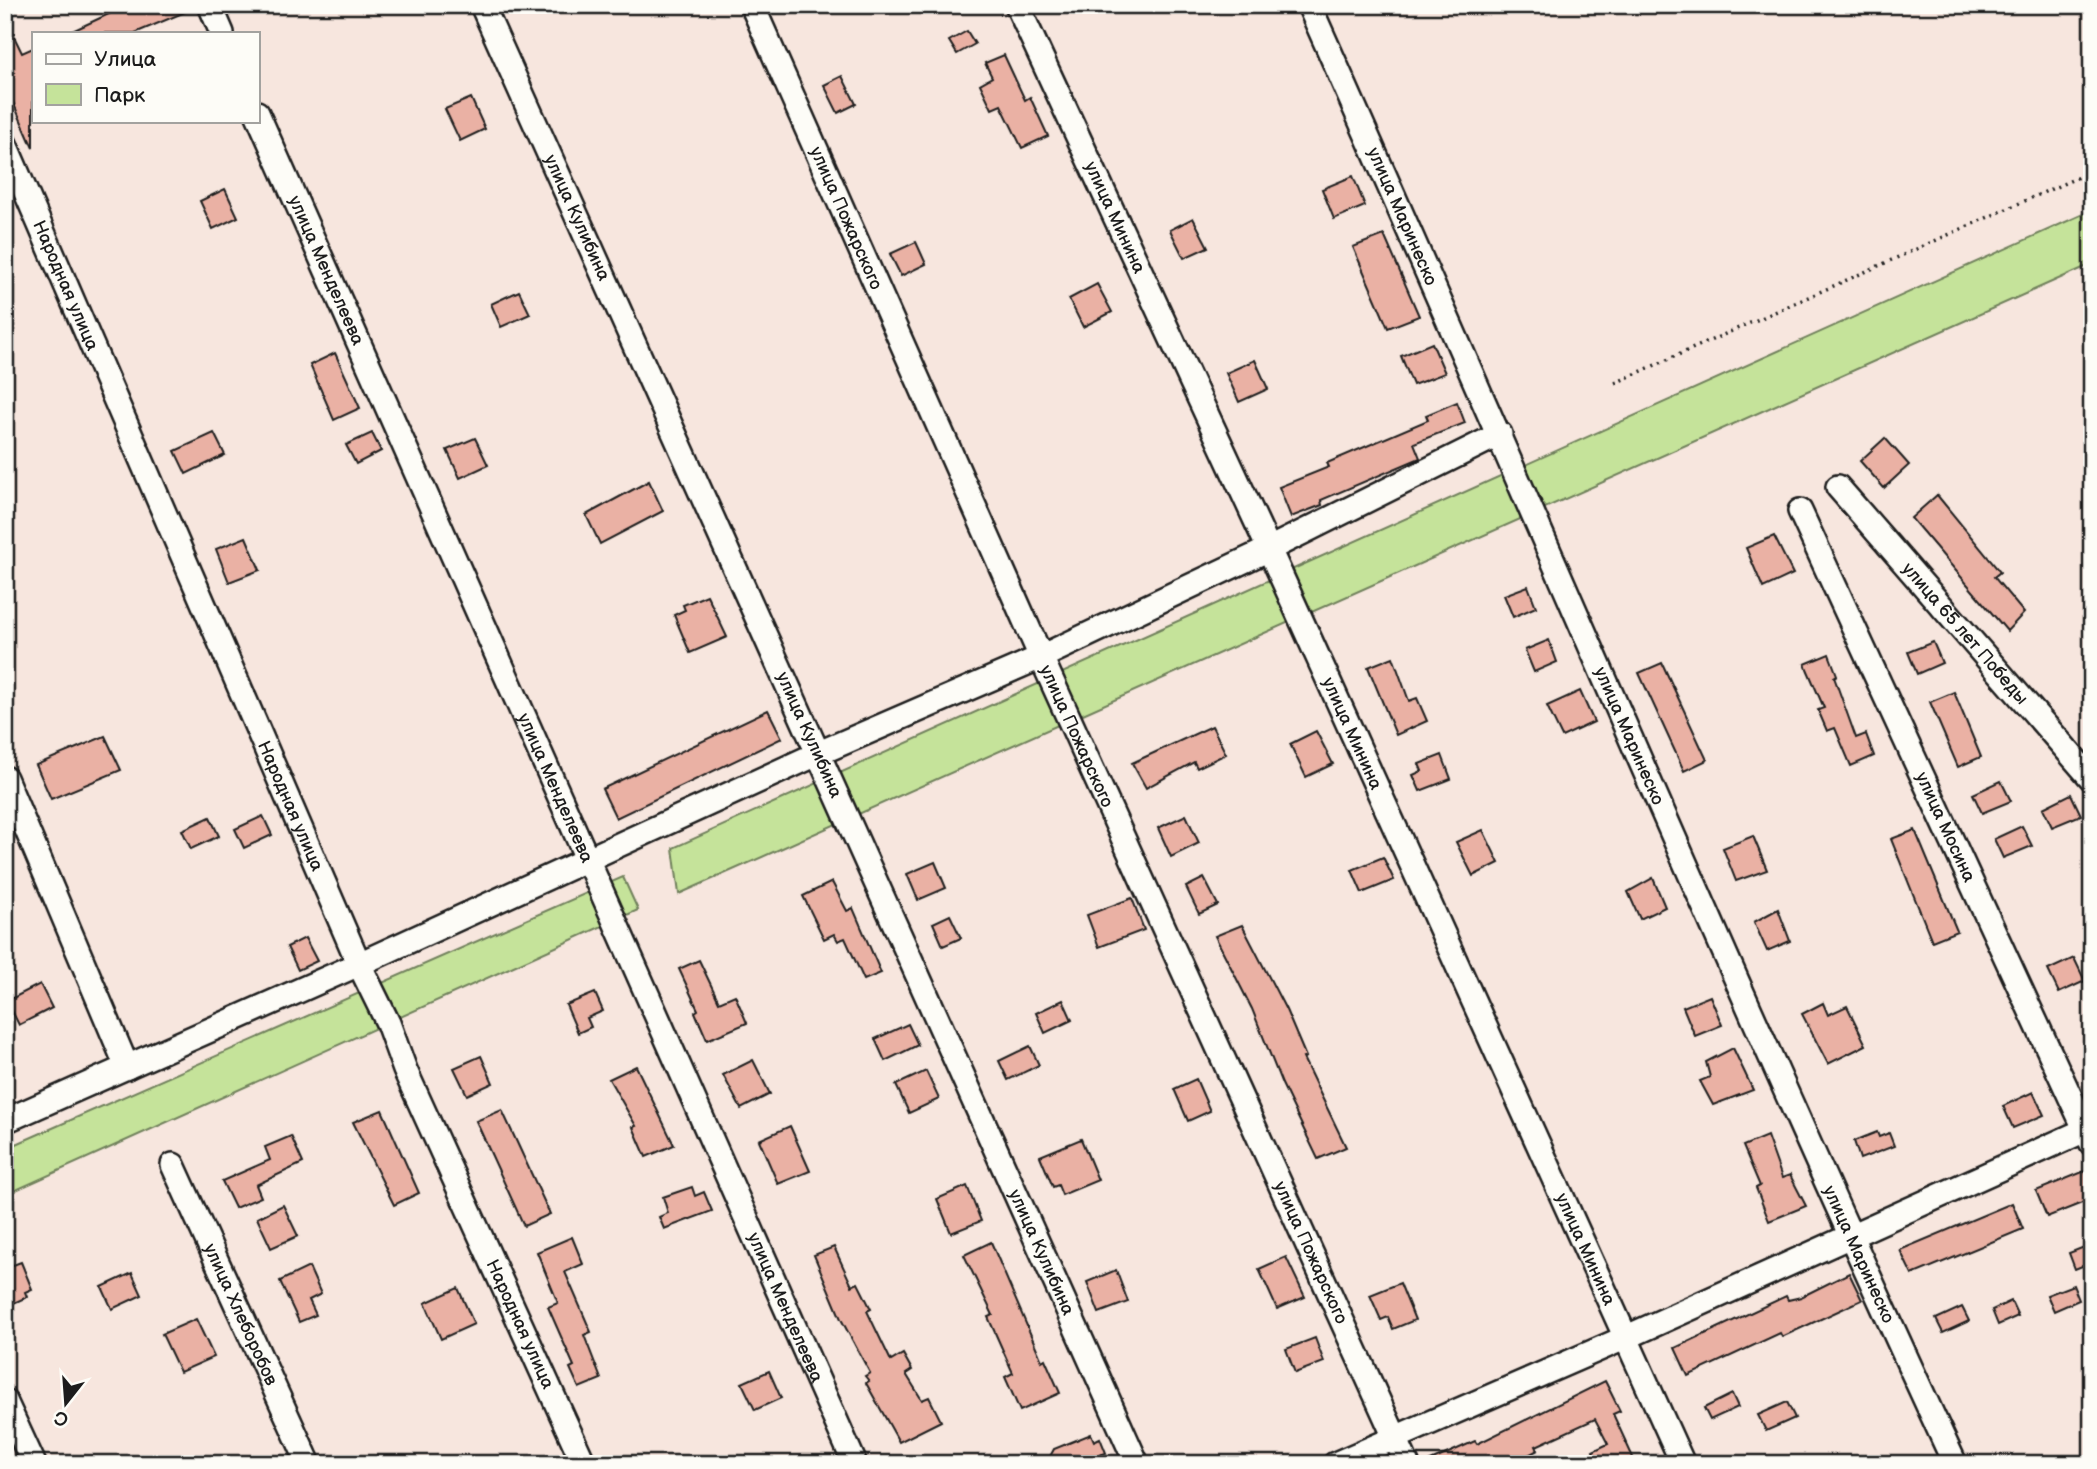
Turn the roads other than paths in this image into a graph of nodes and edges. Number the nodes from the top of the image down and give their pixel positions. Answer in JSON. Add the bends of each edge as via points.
{"nodes":[{"id":1,"x":210,"y":5,"type":"edge"},
{"id":2,"x":482,"y":5,"type":"edge"},
{"id":3,"x":752,"y":5,"type":"edge"},
{"id":4,"x":1017,"y":5,"type":"edge"},
{"id":5,"x":1309,"y":5,"type":"edge"},
{"id":6,"x":222,"y":32,"type":"edge"},
{"id":7,"x":259,"y":118,"type":"edge"},
{"id":8,"x":5,"y":144,"type":"edge"},
{"id":9,"x":1500,"y":434,"type":"junction"},
{"id":10,"x":1838,"y":487,"type":"dead end"},
{"id":11,"x":1800,"y":511,"type":"dead end"},
{"id":12,"x":1269,"y":549,"type":"junction"},
{"id":13,"x":1041,"y":657,"type":"junction"},
{"id":14,"x":817,"y":754,"type":"junction"},
{"id":15,"x":5,"y":778,"type":"edge"},
{"id":16,"x":2092,"y":779,"type":"edge"},
{"id":17,"x":585,"y":859,"type":"junction"},
{"id":18,"x":359,"y":964,"type":"junction"},
{"id":19,"x":127,"y":1067,"type":"junction"},
{"id":20,"x":5,"y":1121,"type":"edge"},
{"id":21,"x":2090,"y":1134,"type":"edge"},
{"id":22,"x":173,"y":1165,"type":"dead end"},
{"id":23,"x":1849,"y":1234,"type":"junction"},
{"id":24,"x":1627,"y":1336,"type":"junction"},
{"id":25,"x":5,"y":1401,"type":"edge"},
{"id":26,"x":1395,"y":1438,"type":"junction"},
{"id":27,"x":34,"y":1464,"type":"edge"},
{"id":28,"x":309,"y":1464,"type":"edge"},
{"id":29,"x":584,"y":1464,"type":"edge"},
{"id":30,"x":855,"y":1464,"type":"edge"},
{"id":31,"x":1137,"y":1464,"type":"edge"},
{"id":32,"x":1335,"y":1464,"type":"edge"},
{"id":33,"x":1407,"y":1464,"type":"edge"},
{"id":34,"x":1683,"y":1464,"type":"edge"},
{"id":35,"x":1955,"y":1464,"type":"edge"}],
"edges":[{"from":1,"to":6,"type":"street"},
{"from":2,"to":14,"type":"street","name":"улица Кулибина"},
{"from":3,"to":13,"type":"street","name":"улица Пожарского"},
{"from":4,"to":12,"type":"street","name":"улица Минина"},
{"from":5,"to":9,"type":"street","name":"улица Маринеско"},
{"from":7,"to":17,"type":"street","name":"улица Менделеева"},
{"from":8,"to":18,"type":"street","name":"Народная улица"},
{"from":9,"to":12,"type":"street"},
{"from":9,"to":23,"type":"street","name":"улица Маринеско"},
{"from":10,"to":16,"type":"street","name":"улица 65 лет Победы"},
{"from":11,"to":21,"type":"street","name":"улица Мосина"},
{"from":12,"to":13,"type":"street"},
{"from":12,"to":24,"type":"street","name":"улица Минина"},
{"from":13,"to":14,"type":"street"},
{"from":13,"to":26,"type":"street","name":"улица Пожарского"},
{"from":14,"to":17,"type":"street"},
{"from":14,"to":31,"type":"street","name":"улица Кулибина"},
{"from":15,"to":19,"type":"street"},
{"from":17,"to":18,"type":"street"},
{"from":17,"to":30,"type":"street","name":"улица Менделеева"},
{"from":18,"to":19,"type":"street"},
{"from":18,"to":29,"type":"street","name":"Народная улица"},
{"from":19,"to":20,"type":"street"},
{"from":21,"to":23,"type":"street"},
{"from":22,"to":28,"type":"street","name":"улица Хлеборобов"},
{"from":23,"to":24,"type":"street"},
{"from":23,"to":35,"type":"street","name":"улица Маринеско"},
{"from":24,"to":26,"type":"street"},
{"from":24,"to":34,"type":"street","name":"улица Минина"},
{"from":25,"to":27,"type":"street"},
{"from":26,"to":32,"type":"street"},
{"from":26,"to":33,"type":"street","name":"улица Пожарского"}]}
